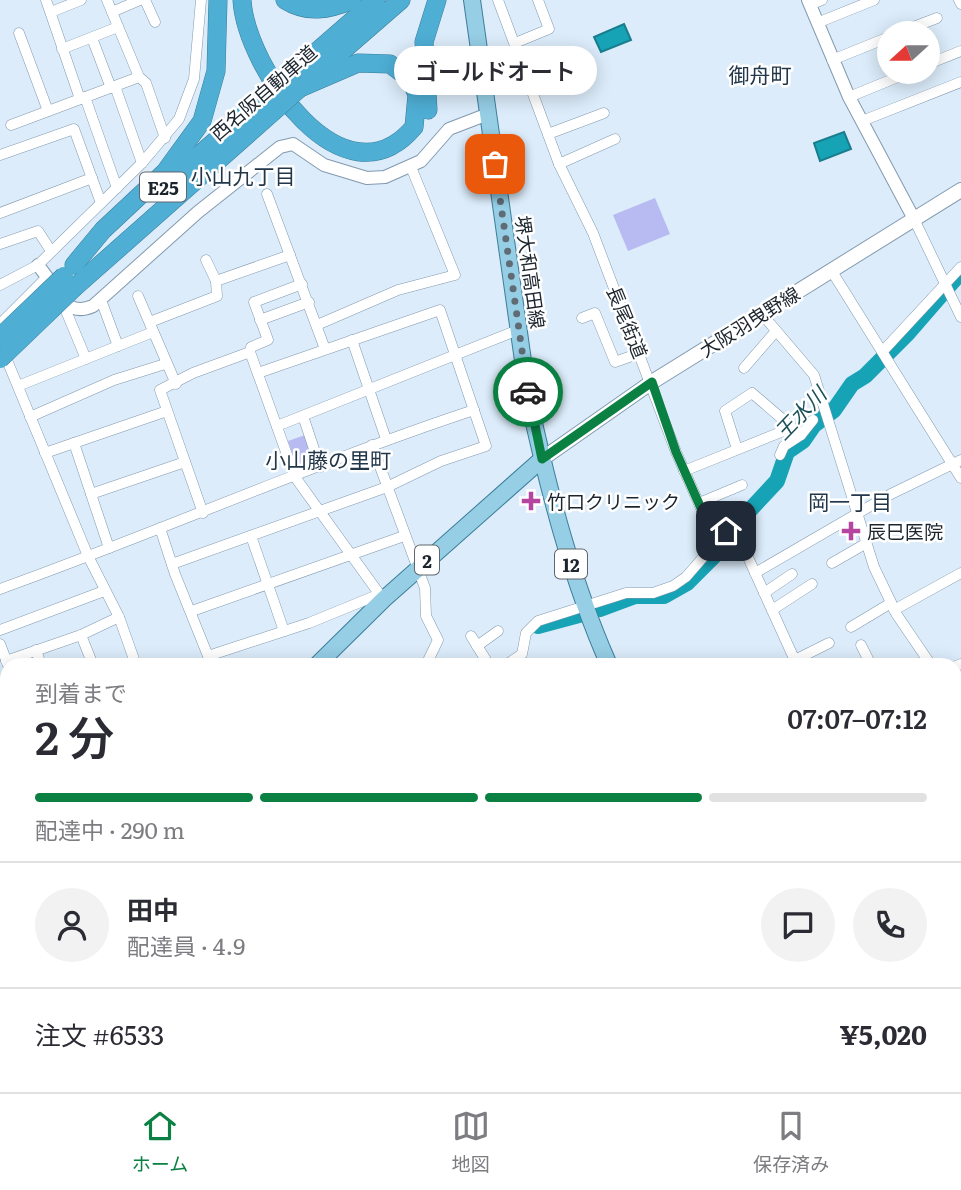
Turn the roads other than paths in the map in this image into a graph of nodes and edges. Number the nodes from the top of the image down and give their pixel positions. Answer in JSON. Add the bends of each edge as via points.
{"nodes":[{"id":1,"x":46,"y":0,"type":"edge"},
{"id":2,"x":81,"y":0,"type":"edge"},
{"id":3,"x":107,"y":0,"type":"edge"},
{"id":4,"x":143,"y":0,"type":"edge"},
{"id":5,"x":201,"y":0,"type":"edge"},
{"id":6,"x":218,"y":0,"type":"edge"},
{"id":7,"x":235,"y":0,"type":"edge"},
{"id":8,"x":242,"y":0,"type":"edge"},
{"id":9,"x":285,"y":0,"type":"edge"},
{"id":10,"x":352,"y":0,"type":"edge"},
{"id":11,"x":376,"y":0,"type":"edge"},
{"id":12,"x":401,"y":0,"type":"edge"},
{"id":13,"x":437,"y":0,"type":"edge"},
{"id":14,"x":472,"y":0,"type":"edge"},
{"id":15,"x":498,"y":0,"type":"edge"},
{"id":16,"x":538,"y":0,"type":"edge"},
{"id":17,"x":874,"y":0,"type":"edge"},
{"id":18,"x":813,"y":2,"type":"edge"},
{"id":19,"x":51,"y":12,"type":"junction"},
{"id":20,"x":112,"y":12,"type":"junction"},
{"id":21,"x":937,"y":18,"type":"dead end"},
{"id":22,"x":929,"y":21,"type":"edge"},
{"id":23,"x":155,"y":22,"type":"dead end"},
{"id":24,"x":817,"y":23,"type":"junction"},
{"id":25,"x":118,"y":27,"type":"junction"},
{"id":26,"x":19,"y":33,"type":"dead end"},
{"id":27,"x":92,"y":38,"type":"junction"},
{"id":28,"x":877,"y":42,"type":"edge"},
{"id":29,"x":514,"y":43,"type":"junction"},
{"id":30,"x":62,"y":50,"type":"junction"},
{"id":31,"x":961,"y":51,"type":"edge"},
{"id":32,"x":832,"y":60,"type":"junction"},
{"id":33,"x":940,"y":60,"type":"edge"},
{"id":34,"x":139,"y":77,"type":"junction"},
{"id":35,"x":295,"y":81,"type":"junction"},
{"id":36,"x":961,"y":82,"type":"edge"},
{"id":37,"x":881,"y":84,"type":"edge"},
{"id":38,"x":113,"y":87,"type":"junction"},
{"id":39,"x":849,"y":97,"type":"junction"},
{"id":40,"x":82,"y":98,"type":"junction"},
{"id":41,"x":48,"y":111,"type":"junction"},
{"id":42,"x":604,"y":113,"type":"dead end"},
{"id":43,"x":488,"y":114,"type":"junction"},
{"id":44,"x":862,"y":121,"type":"junction"},
{"id":45,"x":12,"y":125,"type":"dead end"},
{"id":46,"x":548,"y":134,"type":"junction"},
{"id":47,"x":165,"y":138,"type":"junction"},
{"id":48,"x":615,"y":139,"type":"dead end"},
{"id":49,"x":0,"y":155,"type":"edge"},
{"id":50,"x":142,"y":163,"type":"junction"},
{"id":51,"x":559,"y":164,"type":"junction"},
{"id":52,"x":411,"y":167,"type":"junction"},
{"id":53,"x":92,"y":178,"type":"junction"},
{"id":54,"x":117,"y":188,"type":"junction"},
{"id":55,"x":961,"y":190,"type":"edge"},
{"id":56,"x":267,"y":194,"type":"dead end"},
{"id":57,"x":101,"y":203,"type":"junction"},
{"id":58,"x":0,"y":213,"type":"edge"},
{"id":59,"x":914,"y":219,"type":"junction"},
{"id":60,"x":0,"y":244,"type":"edge"},
{"id":61,"x":51,"y":251,"type":"junction"},
{"id":62,"x":290,"y":255,"type":"junction"},
{"id":63,"x":206,"y":260,"type":"dead end"},
{"id":64,"x":38,"y":265,"type":"junction"},
{"id":65,"x":961,"y":267,"type":"edge"},
{"id":66,"x":831,"y":270,"type":"junction"},
{"id":67,"x":65,"y":277,"type":"junction"},
{"id":68,"x":216,"y":281,"type":"junction"},
{"id":69,"x":944,"y":283,"type":"junction"},
{"id":70,"x":302,"y":284,"type":"junction"},
{"id":71,"x":0,"y":285,"type":"edge"},
{"id":72,"x":138,"y":296,"type":"dead end"},
{"id":73,"x":101,"y":300,"type":"junction"},
{"id":74,"x":309,"y":302,"type":"junction"},
{"id":75,"x":65,"y":305,"type":"junction"},
{"id":76,"x":762,"y":314,"type":"junction"},
{"id":77,"x":961,"y":317,"type":"edge"},
{"id":78,"x":582,"y":318,"type":"dead end"},
{"id":79,"x":260,"y":320,"type":"junction"},
{"id":80,"x":0,"y":324,"type":"edge"},
{"id":81,"x":317,"y":325,"type":"junction"},
{"id":82,"x":152,"y":327,"type":"junction"},
{"id":83,"x":518,"y":330,"type":"junction"},
{"id":84,"x":776,"y":331,"type":"junction"},
{"id":85,"x":0,"y":337,"type":"edge"},
{"id":86,"x":352,"y":340,"type":"junction"},
{"id":87,"x":0,"y":344,"type":"edge"},
{"id":88,"x":118,"y":346,"type":"junction"},
{"id":89,"x":325,"y":349,"type":"junction"},
{"id":90,"x":883,"y":351,"type":"junction"},
{"id":91,"x":250,"y":352,"type":"junction"},
{"id":92,"x":640,"y":353,"type":"junction"},
{"id":93,"x":455,"y":356,"type":"junction"},
{"id":94,"x":86,"y":359,"type":"junction"},
{"id":95,"x":4,"y":360,"type":"edge"},
{"id":96,"x":165,"y":364,"type":"junction"},
{"id":97,"x":744,"y":368,"type":"dead end"},
{"id":98,"x":0,"y":370,"type":"edge"},
{"id":99,"x":258,"y":373,"type":"junction"},
{"id":100,"x":652,"y":382,"type":"junction"},
{"id":101,"x":176,"y":384,"type":"junction"},
{"id":102,"x":18,"y":386,"type":"junction"},
{"id":103,"x":370,"y":389,"type":"junction"},
{"id":104,"x":474,"y":410,"type":"junction"},
{"id":105,"x":167,"y":411,"type":"junction"},
{"id":106,"x":303,"y":416,"type":"junction"},
{"id":107,"x":30,"y":417,"type":"junction"},
{"id":108,"x":813,"y":420,"type":"dead end"},
{"id":109,"x":276,"y":426,"type":"junction"},
{"id":110,"x":791,"y":428,"type":"junction"},
{"id":111,"x":801,"y":435,"type":"junction"},
{"id":112,"x":386,"y":439,"type":"junction"},
{"id":113,"x":74,"y":443,"type":"junction"},
{"id":114,"x":372,"y":446,"type":"junction"},
{"id":115,"x":737,"y":449,"type":"junction"},
{"id":116,"x":45,"y":453,"type":"junction"},
{"id":117,"x":780,"y":454,"type":"dead end"},
{"id":118,"x":542,"y":459,"type":"junction"},
{"id":119,"x":185,"y":462,"type":"junction"},
{"id":120,"x":958,"y":462,"type":"edge"},
{"id":121,"x":320,"y":467,"type":"junction"},
{"id":122,"x":684,"y":471,"type":"junction"},
{"id":123,"x":295,"y":477,"type":"junction"},
{"id":124,"x":961,"y":478,"type":"edge"},
{"id":125,"x":742,"y":485,"type":"dead end"},
{"id":126,"x":387,"y":487,"type":"junction"},
{"id":127,"x":91,"y":494,"type":"junction"},
{"id":128,"x":699,"y":503,"type":"junction"},
{"id":129,"x":320,"y":512,"type":"junction"},
{"id":130,"x":203,"y":513,"type":"junction"},
{"id":131,"x":856,"y":514,"type":"junction"},
{"id":132,"x":160,"y":528,"type":"junction"},
{"id":133,"x":729,"y":533,"type":"junction"},
{"id":134,"x":251,"y":536,"type":"junction"},
{"id":135,"x":404,"y":536,"type":"junction"},
{"id":136,"x":865,"y":544,"type":"junction"},
{"id":137,"x":109,"y":548,"type":"junction"},
{"id":138,"x":351,"y":555,"type":"junction"},
{"id":139,"x":88,"y":556,"type":"junction"},
{"id":140,"x":832,"y":563,"type":"dead end"},
{"id":141,"x":172,"y":564,"type":"junction"},
{"id":142,"x":416,"y":570,"type":"junction"},
{"id":143,"x":755,"y":573,"type":"junction"},
{"id":144,"x":961,"y":573,"type":"edge"},
{"id":145,"x":792,"y":574,"type":"dead end"},
{"id":146,"x":812,"y":584,"type":"dead end"},
{"id":147,"x":269,"y":586,"type":"junction"},
{"id":148,"x":0,"y":589,"type":"edge"},
{"id":149,"x":104,"y":591,"type":"junction"},
{"id":150,"x":764,"y":593,"type":"junction"},
{"id":151,"x":382,"y":597,"type":"junction"},
{"id":152,"x":893,"y":606,"type":"junction"},
{"id":153,"x":586,"y":607,"type":"junction"},
{"id":154,"x":772,"y":610,"type":"junction"},
{"id":155,"x":192,"y":611,"type":"junction"},
{"id":156,"x":119,"y":617,"type":"junction"},
{"id":157,"x":852,"y":627,"type":"dead end"},
{"id":158,"x":0,"y":630,"type":"edge"},
{"id":159,"x":284,"y":631,"type":"junction"},
{"id":160,"x":498,"y":631,"type":"dead end"},
{"id":161,"x":81,"y":635,"type":"junction"},
{"id":162,"x":471,"y":636,"type":"dead end"},
{"id":163,"x":829,"y":643,"type":"dead end"},
{"id":164,"x":860,"y":645,"type":"dead end"},
{"id":165,"x":477,"y":646,"type":"junction"},
{"id":166,"x":36,"y":650,"type":"junction"},
{"id":167,"x":18,"y":658,"type":"edge"},
{"id":168,"x":39,"y":658,"type":"edge"},
{"id":169,"x":90,"y":658,"type":"edge"},
{"id":170,"x":134,"y":658,"type":"edge"},
{"id":171,"x":324,"y":658,"type":"edge"},
{"id":172,"x":429,"y":658,"type":"edge"},
{"id":173,"x":485,"y":658,"type":"edge"},
{"id":174,"x":516,"y":658,"type":"edge"},
{"id":175,"x":607,"y":658,"type":"edge"},
{"id":176,"x":794,"y":658,"type":"edge"},
{"id":177,"x":803,"y":658,"type":"edge"},
{"id":178,"x":867,"y":658,"type":"edge"},
{"id":179,"x":926,"y":658,"type":"edge"}],
"edges":[{"from":1,"to":19,"type":"street"},
{"from":2,"to":19,"type":"street"},
{"from":3,"to":20,"type":"street"},
{"from":4,"to":20,"type":"street"},
{"from":4,"to":23,"type":"street"},
{"from":5,"to":47,"type":"street","via":[[194,79],[179,119]]},
{"from":6,"to":67,"type":"highway","via":[[216,71],[202,121],[165,172],[103,230]]},
{"from":7,"to":13,"type":"highway","via":[[248,49],[277,97],[307,134],[325,149],[347,158],[379,161],[406,149],[426,121],[424,42]]},
{"from":8,"to":35,"type":"highway","via":[[257,52],[283,94],[321,136],[354,152],[372,154],[389,150],[414,127],[417,95],[411,80],[390,64],[358,63]]},
{"from":9,"to":10,"type":"highway","via":[[319,10]]},
{"from":11,"to":35,"type":"highway","name":"西名阪自動車道","number":"E25"},
{"from":12,"to":35,"type":"highway","name":"西名阪自動車道","number":"E25"},
{"from":14,"to":43,"type":"main road","name":"堺大和高田線","number":"12"},
{"from":15,"to":29,"type":"street","name":"長尾街道"},
{"from":16,"to":29,"type":"street","via":[[549,29]]},
{"from":17,"to":24,"type":"street"},
{"from":18,"to":24,"type":"street"},
{"from":19,"to":30,"type":"street"},
{"from":20,"to":25,"type":"street"},
{"from":21,"to":22,"type":"street"},
{"from":24,"to":32,"type":"street"},
{"from":25,"to":27,"type":"street"},
{"from":25,"to":34,"type":"street"},
{"from":26,"to":41,"type":"street"},
{"from":27,"to":30,"type":"street"},
{"from":27,"to":38,"type":"street"},
{"from":28,"to":32,"type":"street"},
{"from":29,"to":46,"type":"street","name":"長尾街道"},
{"from":30,"to":40,"type":"street"},
{"from":31,"to":33,"type":"street"},
{"from":32,"to":39,"type":"street"},
{"from":34,"to":38,"type":"street"},
{"from":34,"to":47,"type":"street","via":[[146,83]]},
{"from":35,"to":67,"type":"highway","name":"西名阪自動車道","number":"E25","bridge":true},
{"from":36,"to":44,"type":"street"},
{"from":37,"to":39,"type":"street"},
{"from":38,"to":40,"type":"street"},
{"from":38,"to":50,"type":"street"},
{"from":39,"to":44,"type":"street"},
{"from":40,"to":41,"type":"street"},
{"from":40,"to":54,"type":"street"},
{"from":41,"to":45,"type":"street"},
{"from":42,"to":46,"type":"street"},
{"from":43,"to":52,"type":"street","via":[[449,129]]},
{"from":43,"to":83,"type":"main road","name":"堺大和高田線","number":"12"},
{"from":44,"to":59,"type":"street"},
{"from":46,"to":51,"type":"street","name":"長尾街道"},
{"from":47,"to":50,"type":"street"},
{"from":48,"to":51,"type":"street"},
{"from":49,"to":53,"type":"street","via":[[74,129]]},
{"from":50,"to":54,"type":"street"},
{"from":51,"to":92,"type":"street","name":"長尾街道","via":[[593,233]]},
{"from":52,"to":73,"type":"street","via":[[367,178],[324,165],[287,144],[198,212]]},
{"from":52,"to":81,"type":"street","via":[[455,275],[398,290]]},
{"from":53,"to":57,"type":"street"},
{"from":53,"to":58,"type":"street"},
{"from":54,"to":57,"type":"street"},
{"from":55,"to":59,"type":"main road","name":"大阪羽曳野線"},
{"from":56,"to":62,"type":"street"},
{"from":57,"to":61,"type":"street"},
{"from":59,"to":66,"type":"main road","name":"大阪羽曳野線"},
{"from":59,"to":69,"type":"street"},
{"from":60,"to":61,"type":"street","via":[[38,230]]},
{"from":61,"to":64,"type":"street"},
{"from":62,"to":68,"type":"street"},
{"from":62,"to":70,"type":"street"},
{"from":63,"to":68,"type":"street"},
{"from":64,"to":67,"type":"street"},
{"from":64,"to":71,"type":"street"},
{"from":65,"to":69,"type":"street"},
{"from":66,"to":76,"type":"main road","name":"大阪羽曳野線"},
{"from":66,"to":90,"type":"street"},
{"from":67,"to":75,"type":"street"},
{"from":67,"to":80,"type":"street"},
{"from":67,"to":85,"type":"highway","name":"西名阪自動車道","number":"E25","bridge":true},
{"from":67,"to":95,"type":"highway","name":"西名阪自動車道","number":"E25","bridge":true},
{"from":68,"to":82,"type":"street","via":[[217,296]]},
{"from":69,"to":77,"type":"street"},
{"from":69,"to":90,"type":"street"},
{"from":70,"to":74,"type":"street"},
{"from":70,"to":79,"type":"street","via":[[254,302]]},
{"from":72,"to":82,"type":"street"},
{"from":73,"to":75,"type":"street","via":[[87,309]]},
{"from":73,"to":88,"type":"street"},
{"from":74,"to":79,"type":"street"},
{"from":74,"to":81,"type":"street"},
{"from":75,"to":94,"type":"street"},
{"from":75,"to":95,"type":"street"},
{"from":76,"to":84,"type":"street"},
{"from":76,"to":100,"type":"main road","name":"大阪羽曳野線"},
{"from":78,"to":92,"type":"street","via":[[595,313],[615,362]]},
{"from":79,"to":91,"type":"street","via":[[268,340],[251,347]]},
{"from":81,"to":89,"type":"street"},
{"from":82,"to":88,"type":"street"},
{"from":82,"to":96,"type":"street"},
{"from":83,"to":93,"type":"street"},
{"from":83,"to":118,"type":"main road","name":"堺大和高田線","number":"12"},
{"from":84,"to":97,"type":"street"},
{"from":84,"to":131,"type":"street","via":[[814,375]]},
{"from":86,"to":89,"type":"street"},
{"from":86,"to":93,"type":"street","via":[[440,310]]},
{"from":86,"to":103,"type":"street"},
{"from":87,"to":95,"type":"street"},
{"from":88,"to":94,"type":"street"},
{"from":89,"to":99,"type":"street"},
{"from":90,"to":120,"type":"street"},
{"from":91,"to":99,"type":"street"},
{"from":91,"to":101,"type":"street"},
{"from":92,"to":100,"type":"street","name":"長尾街道"},
{"from":93,"to":103,"type":"street"},
{"from":93,"to":104,"type":"street"},
{"from":94,"to":102,"type":"street"},
{"from":95,"to":98,"type":"street"},
{"from":95,"to":102,"type":"street"},
{"from":96,"to":101,"type":"street"},
{"from":96,"to":107,"type":"street","via":[[114,380]]},
{"from":99,"to":109,"type":"street"},
{"from":100,"to":118,"type":"main road","name":"大阪羽曳野線"},
{"from":100,"to":122,"type":"street","name":"長尾街道"},
{"from":101,"to":105,"type":"street","via":[[160,390]]},
{"from":102,"to":107,"type":"street"},
{"from":103,"to":106,"type":"street"},
{"from":103,"to":112,"type":"street"},
{"from":104,"to":112,"type":"street"},
{"from":104,"to":126,"type":"street","via":[[486,446]]},
{"from":105,"to":113,"type":"street"},
{"from":105,"to":119,"type":"street"},
{"from":106,"to":109,"type":"street"},
{"from":106,"to":121,"type":"street"},
{"from":107,"to":116,"type":"street"},
{"from":108,"to":111,"type":"street"},
{"from":109,"to":123,"type":"street"},
{"from":110,"to":111,"type":"street"},
{"from":110,"to":115,"type":"street"},
{"from":110,"to":115,"type":"street","via":[[752,393],[725,411]]},
{"from":111,"to":117,"type":"street"},
{"from":112,"to":114,"type":"street"},
{"from":113,"to":116,"type":"street"},
{"from":113,"to":127,"type":"street"},
{"from":114,"to":121,"type":"street"},
{"from":114,"to":126,"type":"street"},
{"from":115,"to":122,"type":"street"},
{"from":116,"to":139,"type":"street"},
{"from":118,"to":142,"type":"main road","number":"2"},
{"from":118,"to":153,"type":"main road","name":"堺大和高田線","number":"12"},
{"from":119,"to":127,"type":"street"},
{"from":119,"to":130,"type":"street"},
{"from":120,"to":124,"type":"street"},
{"from":120,"to":131,"type":"street"},
{"from":121,"to":123,"type":"street"},
{"from":122,"to":128,"type":"street","name":"長尾街道"},
{"from":123,"to":129,"type":"street"},
{"from":123,"to":130,"type":"street"},
{"from":125,"to":128,"type":"street"},
{"from":126,"to":129,"type":"street"},
{"from":126,"to":135,"type":"street"},
{"from":127,"to":137,"type":"street"},
{"from":128,"to":133,"type":"street","name":"長尾街道","via":[[709,521]]},
{"from":129,"to":134,"type":"street"},
{"from":129,"to":138,"type":"street"},
{"from":130,"to":132,"type":"street"},
{"from":131,"to":136,"type":"street"},
{"from":131,"to":143,"type":"street"},
{"from":132,"to":137,"type":"street"},
{"from":132,"to":141,"type":"street"},
{"from":133,"to":143,"type":"street","name":"長尾街道","via":[[741,542]]},
{"from":133,"to":153,"type":"street","via":[[673,586],[653,593],[626,593]]},
{"from":134,"to":141,"type":"street"},
{"from":134,"to":147,"type":"street"},
{"from":135,"to":138,"type":"street"},
{"from":135,"to":142,"type":"street"},
{"from":136,"to":140,"type":"street"},
{"from":136,"to":152,"type":"street"},
{"from":137,"to":139,"type":"street"},
{"from":138,"to":147,"type":"street"},
{"from":138,"to":151,"type":"street"},
{"from":139,"to":148,"type":"street"},
{"from":139,"to":149,"type":"street"},
{"from":141,"to":155,"type":"street"},
{"from":142,"to":151,"type":"main road","number":"2"},
{"from":142,"to":172,"type":"street","via":[[425,588],[426,616],[438,640]]},
{"from":143,"to":150,"type":"street","name":"長尾街道"},
{"from":144,"to":152,"type":"street"},
{"from":145,"to":150,"type":"street"},
{"from":146,"to":154,"type":"street"},
{"from":147,"to":155,"type":"street"},
{"from":147,"to":159,"type":"street"},
{"from":149,"to":156,"type":"street"},
{"from":149,"to":158,"type":"street"},
{"from":150,"to":154,"type":"street","name":"長尾街道"},
{"from":151,"to":159,"type":"street"},
{"from":151,"to":171,"type":"main road","number":"2"},
{"from":152,"to":157,"type":"street"},
{"from":152,"to":179,"type":"street"},
{"from":153,"to":174,"type":"street","via":[[530,626],[522,654]]},
{"from":153,"to":175,"type":"main road","name":"堺大和高田線","number":"12"},
{"from":154,"to":176,"type":"street","name":"長尾街道"},
{"from":155,"to":159,"type":"street","via":[[208,656]]},
{"from":156,"to":161,"type":"street"},
{"from":156,"to":170,"type":"street"},
{"from":160,"to":165,"type":"street"},
{"from":161,"to":166,"type":"street"},
{"from":161,"to":169,"type":"street"},
{"from":162,"to":165,"type":"street"},
{"from":163,"to":177,"type":"street"},
{"from":164,"to":178,"type":"street"},
{"from":165,"to":173,"type":"street"},
{"from":166,"to":167,"type":"street"},
{"from":166,"to":168,"type":"street"}]}
